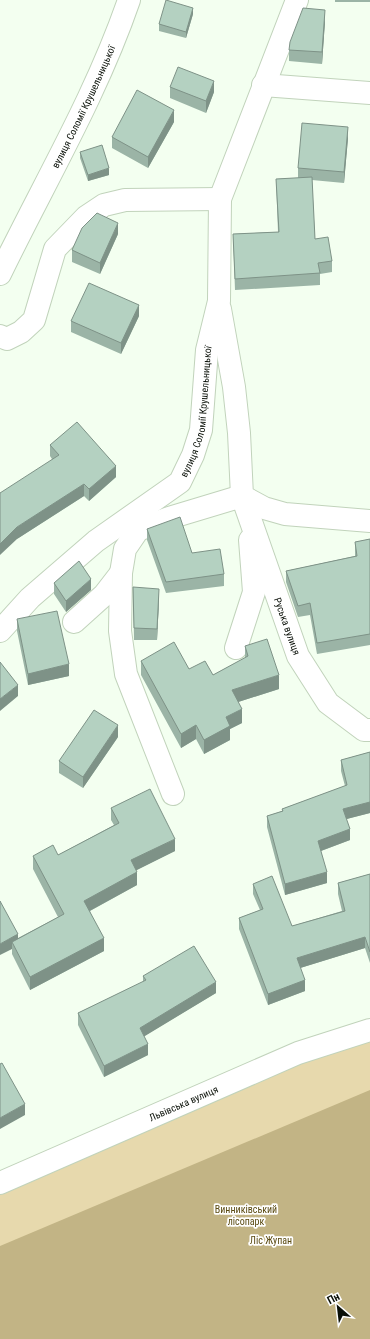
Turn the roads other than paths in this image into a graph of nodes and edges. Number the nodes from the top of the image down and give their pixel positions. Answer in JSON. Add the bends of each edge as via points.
{"nodes":[{"id":1,"x":128,"y":0,"type":"edge"},
{"id":2,"x":297,"y":0,"type":"edge"},
{"id":3,"x":263,"y":85,"type":"junction"},
{"id":4,"x":370,"y":93,"type":"edge"},
{"id":5,"x":220,"y":199,"type":"junction"},
{"id":6,"x":0,"y":274,"type":"edge"},
{"id":7,"x":219,"y":301,"type":"junction"},
{"id":8,"x":0,"y":336,"type":"edge"},
{"id":9,"x":242,"y":496,"type":"junction"},
{"id":10,"x":370,"y":521,"type":"edge"},
{"id":11,"x":254,"y":530,"type":"junction"},
{"id":12,"x":121,"y":573,"type":"junction"},
{"id":13,"x":74,"y":622,"type":"dead end"},
{"id":14,"x":0,"y":631,"type":"edge"},
{"id":15,"x":236,"y":648,"type":"dead end"},
{"id":16,"x":370,"y":730,"type":"edge"},
{"id":17,"x":173,"y":794,"type":"dead end"},
{"id":18,"x":370,"y":1030,"type":"edge"},
{"id":19,"x":0,"y":1183,"type":"edge"}],
"edges":[{"from":1,"to":6,"type":"street","name":"вулиця Соломії Крушельницької","via":[[85,107]]},
{"from":2,"to":3,"type":"street","name":"вулиця Соломії Крушельницької"},
{"from":3,"to":4,"type":"street"},
{"from":3,"to":5,"type":"street","name":"вулиця Соломії Крушельницької"},
{"from":5,"to":7,"type":"street","name":"вулиця Соломії Крушельницької"},
{"from":5,"to":8,"type":"street","via":[[125,200],[104,205],[86,216],[55,249],[34,320],[12,337],[6,339]]},
{"from":7,"to":9,"type":"street","name":"Руська вулиця","via":[[234,387]]},
{"from":7,"to":14,"type":"street","name":"вулиця Соломії Крушельницької","via":[[207,350],[201,430],[180,482],[96,541],[30,598]]},
{"from":9,"to":10,"type":"street","via":[[264,508],[285,514]]},
{"from":9,"to":11,"type":"street","name":"Руська вулиця"},
{"from":9,"to":12,"type":"street","via":[[177,515],[138,530],[125,549]]},
{"from":11,"to":15,"type":"street","via":[[249,543],[254,592]]},
{"from":11,"to":16,"type":"street","name":"Руська вулиця","via":[[298,656],[328,703],[364,730]]},
{"from":12,"to":13,"type":"street","via":[[104,595]]},
{"from":12,"to":17,"type":"street","via":[[120,631],[126,674]]},
{"from":18,"to":19,"type":"street","name":"Львівська вулиця","via":[[298,1053]]}]}
